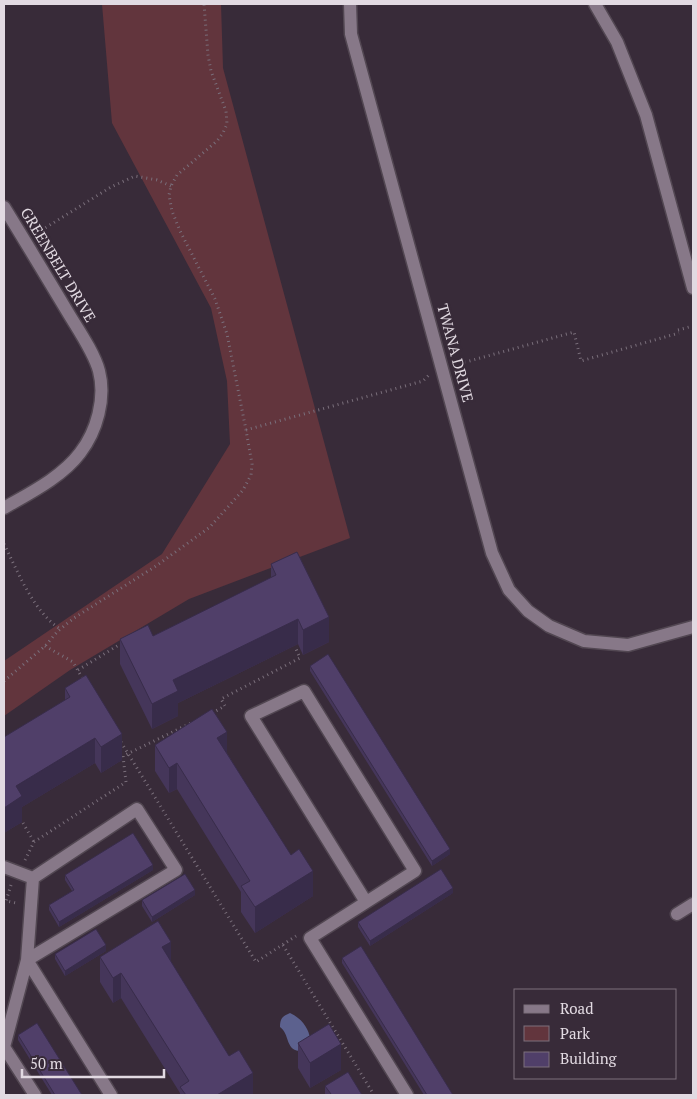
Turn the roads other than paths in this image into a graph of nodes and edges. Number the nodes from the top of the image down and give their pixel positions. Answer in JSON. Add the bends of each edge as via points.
{"nodes":[{"id":1,"x":350,"y":4,"type":"edge"},
{"id":2,"x":596,"y":4,"type":"edge"},
{"id":3,"x":4,"y":207,"type":"edge"},
{"id":4,"x":693,"y":288,"type":"edge"},
{"id":5,"x":4,"y":508,"type":"edge"},
{"id":6,"x":693,"y":627,"type":"edge"},
{"id":7,"x":4,"y":867,"type":"edge"},
{"id":8,"x":33,"y":878,"type":"junction"},
{"id":9,"x":366,"y":902,"type":"junction"},
{"id":10,"x":693,"y":904,"type":"edge"},
{"id":11,"x":677,"y":914,"type":"dead end"},
{"id":12,"x":27,"y":960,"type":"junction"},
{"id":13,"x":34,"y":1095,"type":"edge"},
{"id":14,"x":111,"y":1095,"type":"edge"},
{"id":15,"x":407,"y":1095,"type":"edge"}],
"edges":[{"from":1,"to":6,"type":"street","name":"TWANA DRIVE","via":[[351,34],[492,553],[509,590],[528,611],[549,626],[584,641],[628,645]]},
{"from":2,"to":4,"type":"street","via":[[617,42],[646,115]]},
{"from":3,"to":5,"type":"street","name":"GREENBELT DRIVE","via":[[85,341],[99,370],[101,392],[100,411],[91,439],[80,455],[64,470]]},
{"from":7,"to":8,"type":"street"},
{"from":8,"to":12,"type":"street"},
{"from":8,"to":12,"type":"street","via":[[137,810],[176,870]]},
{"from":9,"to":9,"type":"street","via":[[415,871],[304,691],[251,716]]},
{"from":9,"to":15,"type":"street","via":[[310,938]]},
{"from":10,"to":11,"type":"street"},
{"from":12,"to":13,"type":"street","via":[[4,1047]]},
{"from":12,"to":14,"type":"street"}]}
